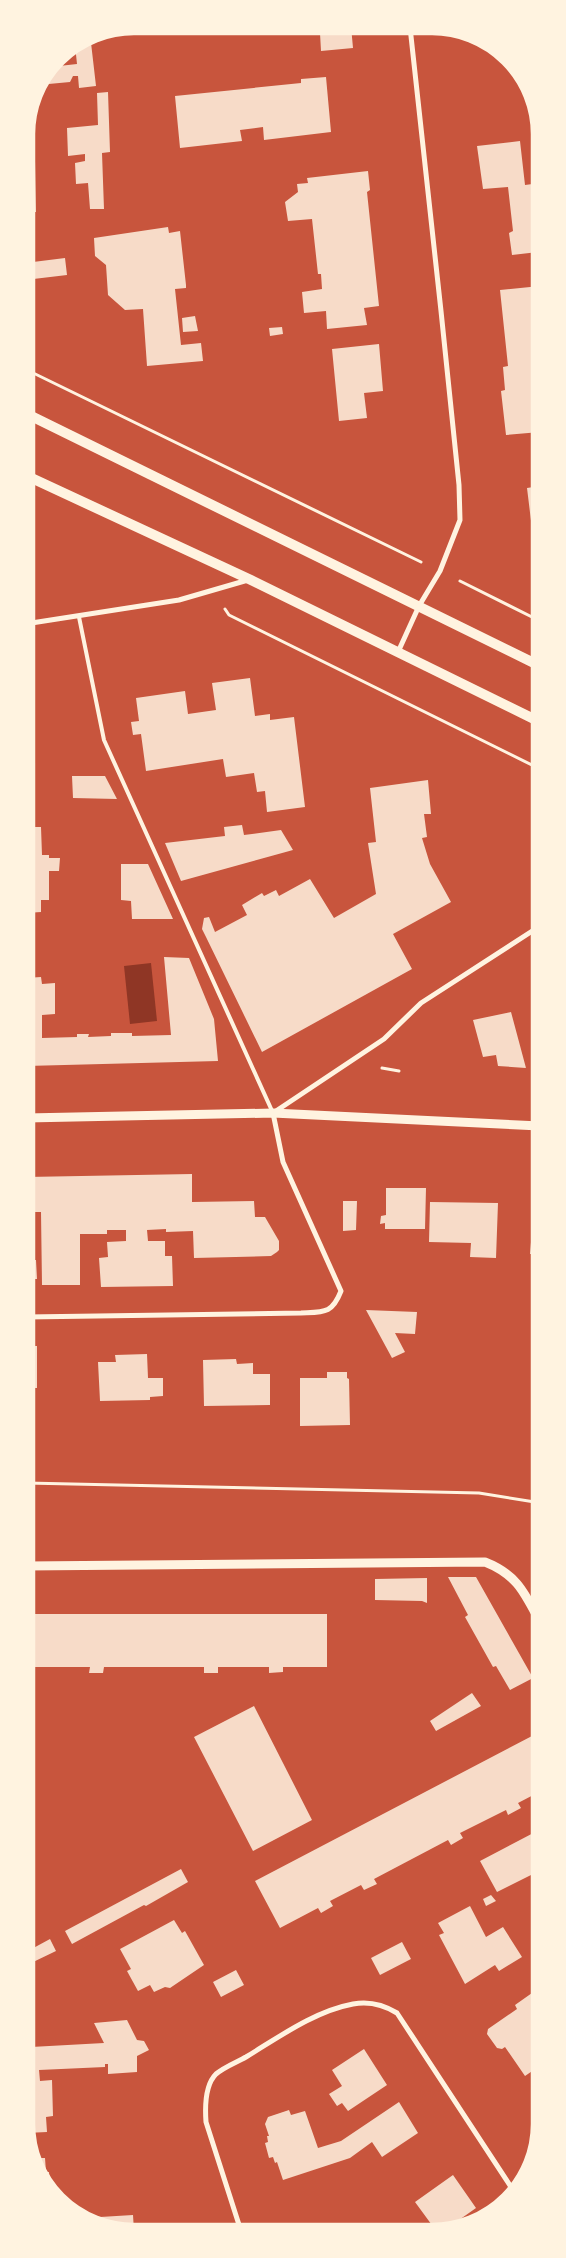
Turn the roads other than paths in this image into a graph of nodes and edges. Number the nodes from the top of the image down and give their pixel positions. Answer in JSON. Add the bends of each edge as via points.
{"nodes":[{"id":1,"x":411,"y":34,"type":"edge"},
{"id":2,"x":34,"y":417,"type":"edge"},
{"id":3,"x":34,"y":479,"type":"edge"},
{"id":4,"x":251,"y":580,"type":"junction"},
{"id":5,"x":419,"y":606,"type":"junction"},
{"id":6,"x":79,"y":617,"type":"junction"},
{"id":7,"x":34,"y":623,"type":"edge"},
{"id":8,"x":398,"y":652,"type":"junction"},
{"id":9,"x":532,"y":662,"type":"edge"},
{"id":10,"x":532,"y":718,"type":"edge"},
{"id":11,"x":532,"y":931,"type":"edge"},
{"id":12,"x":273,"y":1113,"type":"junction"},
{"id":13,"x":34,"y":1118,"type":"edge"},
{"id":14,"x":532,"y":1126,"type":"edge"},
{"id":15,"x":34,"y":1317,"type":"edge"},
{"id":16,"x":34,"y":1566,"type":"edge"},
{"id":17,"x":532,"y":1608,"type":"edge"},
{"id":18,"x":511,"y":2186,"type":"edge"},
{"id":19,"x":239,"y":2224,"type":"edge"}],
"edges":[{"from":1,"to":5,"type":"street","via":[[459,485],[460,520],[440,571]]},
{"from":2,"to":5,"type":"main road"},
{"from":3,"to":4,"type":"main road"},
{"from":4,"to":6,"type":"street","via":[[179,600]]},
{"from":4,"to":8,"type":"main road"},
{"from":5,"to":8,"type":"street"},
{"from":5,"to":9,"type":"main road"},
{"from":6,"to":7,"type":"street"},
{"from":6,"to":12,"type":"lane","via":[[104,740]]},
{"from":8,"to":10,"type":"main road"},
{"from":11,"to":12,"type":"street","via":[[422,1003],[384,1039]]},
{"from":12,"to":13,"type":"street"},
{"from":12,"to":14,"type":"street"},
{"from":12,"to":15,"type":"street","via":[[283,1162],[341,1292],[335,1306],[324,1312],[301,1313]]},
{"from":16,"to":17,"type":"street","via":[[485,1562],[502,1569],[518,1582]]},
{"from":18,"to":19,"type":"street","via":[[397,2013],[373,2003],[354,2003],[327,2012],[276,2038],[216,2075],[209,2088],[206,2122]]}]}
